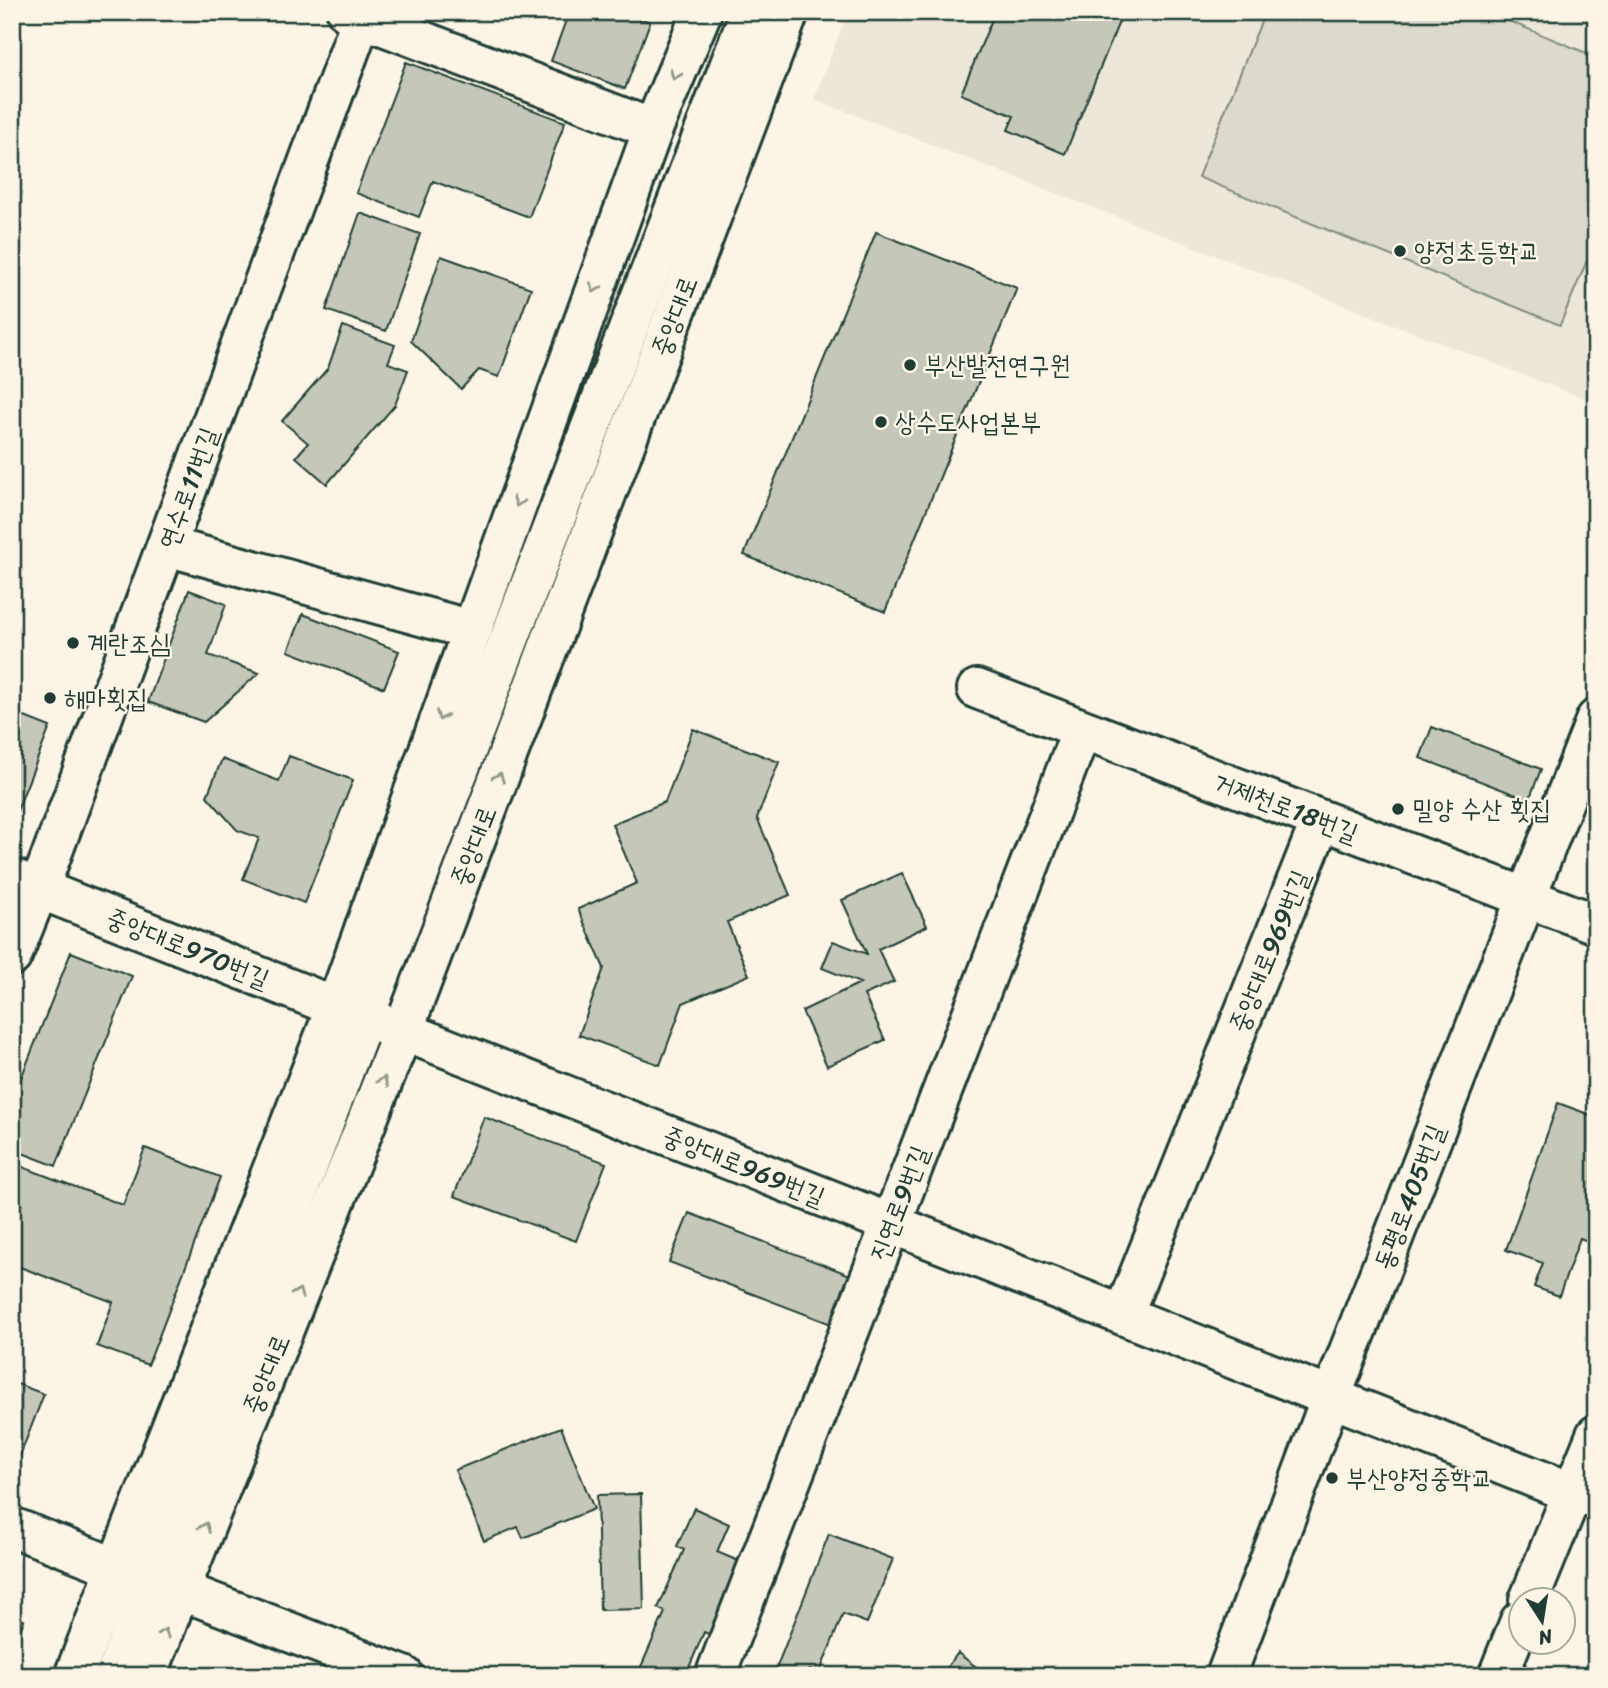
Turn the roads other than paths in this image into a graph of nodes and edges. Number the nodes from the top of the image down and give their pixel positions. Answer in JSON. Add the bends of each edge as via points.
{"nodes":[{"id":1,"x":702,"y":12,"type":"edge"},
{"id":2,"x":750,"y":12,"type":"edge"},
{"id":3,"x":789,"y":12,"type":"edge"},
{"id":4,"x":358,"y":14,"type":"edge"},
{"id":5,"x":653,"y":129,"type":"junction"},
{"id":6,"x":166,"y":546,"type":"junction"},
{"id":7,"x":472,"y":630,"type":"junction"},
{"id":8,"x":977,"y":689,"type":"dead end"},
{"id":9,"x":1596,"y":719,"type":"edge"},
{"id":10,"x":1082,"y":729,"type":"junction"},
{"id":11,"x":1321,"y":820,"type":"junction"},
{"id":12,"x":26,"y":883,"type":"edge"},
{"id":13,"x":1527,"y":898,"type":"junction"},
{"id":14,"x":1596,"y":924,"type":"edge"},
{"id":15,"x":12,"y":956,"type":"edge"},
{"id":16,"x":350,"y":1012,"type":"junction"},
{"id":17,"x":402,"y":1031,"type":"junction"},
{"id":18,"x":891,"y":1224,"type":"junction"},
{"id":19,"x":1123,"y":1315,"type":"junction"},
{"id":20,"x":1331,"y":1397,"type":"junction"},
{"id":21,"x":1596,"y":1435,"type":"edge"},
{"id":22,"x":1584,"y":1496,"type":"edge"},
{"id":23,"x":12,"y":1527,"type":"edge"},
{"id":24,"x":117,"y":1568,"type":"junction"},
{"id":25,"x":1537,"y":1586,"type":"edge"},
{"id":26,"x":180,"y":1590,"type":"junction"},
{"id":27,"x":1506,"y":1656,"type":"edge"},
{"id":28,"x":74,"y":1676,"type":"edge"},
{"id":29,"x":115,"y":1676,"type":"edge"},
{"id":30,"x":147,"y":1676,"type":"edge"},
{"id":31,"x":404,"y":1676,"type":"edge"},
{"id":32,"x":715,"y":1676,"type":"edge"},
{"id":33,"x":1226,"y":1676,"type":"edge"},
{"id":34,"x":1498,"y":1676,"type":"edge"}],
"edges":[{"from":1,"to":5,"type":"street","one_way":true},
{"from":2,"to":16,"type":"street"},
{"from":17,"to":3,"type":"street","name":"중앙대로","one_way":true},
{"from":4,"to":5,"type":"street","name":"연수로11번길"},
{"from":4,"to":6,"type":"street","name":"연수로11번길"},
{"from":5,"to":7,"type":"street","one_way":true},
{"from":6,"to":7,"type":"street"},
{"from":6,"to":12,"type":"street","name":"연수로11번길"},
{"from":7,"to":16,"type":"street","one_way":true},
{"from":8,"to":10,"type":"street","name":"거제천로18번길"},
{"from":9,"to":13,"type":"street","name":"동평로405번길"},
{"from":10,"to":11,"type":"street","name":"거제천로18번길"},
{"from":10,"to":18,"type":"street","name":"진연로9번길"},
{"from":11,"to":13,"type":"street","name":"거제천로18번길"},
{"from":11,"to":19,"type":"street","name":"중앙대로969번길"},
{"from":12,"to":15,"type":"street","name":"연수로11번길"},
{"from":12,"to":16,"type":"street","name":"중앙대로970번길"},
{"from":13,"to":14,"type":"street","name":"거제천로18번길"},
{"from":13,"to":20,"type":"street","name":"동평로405번길"},
{"from":16,"to":17,"type":"street","name":"중앙대로969번길"},
{"from":16,"to":24,"type":"street"},
{"from":16,"to":29,"type":"street"},
{"from":17,"to":18,"type":"street","name":"중앙대로969번길"},
{"from":26,"to":17,"type":"street","name":"중앙대로","one_way":true},
{"from":18,"to":19,"type":"street","name":"중앙대로969번길"},
{"from":18,"to":32,"type":"street","name":"진연로9번길"},
{"from":19,"to":20,"type":"street","name":"중앙대로969번길"},
{"from":20,"to":22,"type":"street","name":"중앙대로969번길"},
{"from":20,"to":33,"type":"street","name":"동평로405번길"},
{"from":21,"to":22,"type":"street"},
{"from":22,"to":25,"type":"street"},
{"from":23,"to":24,"type":"street"},
{"from":24,"to":28,"type":"street"},
{"from":30,"to":26,"type":"street","name":"중앙대로","one_way":true},
{"from":26,"to":31,"type":"street"},
{"from":27,"to":34,"type":"street"}]}
